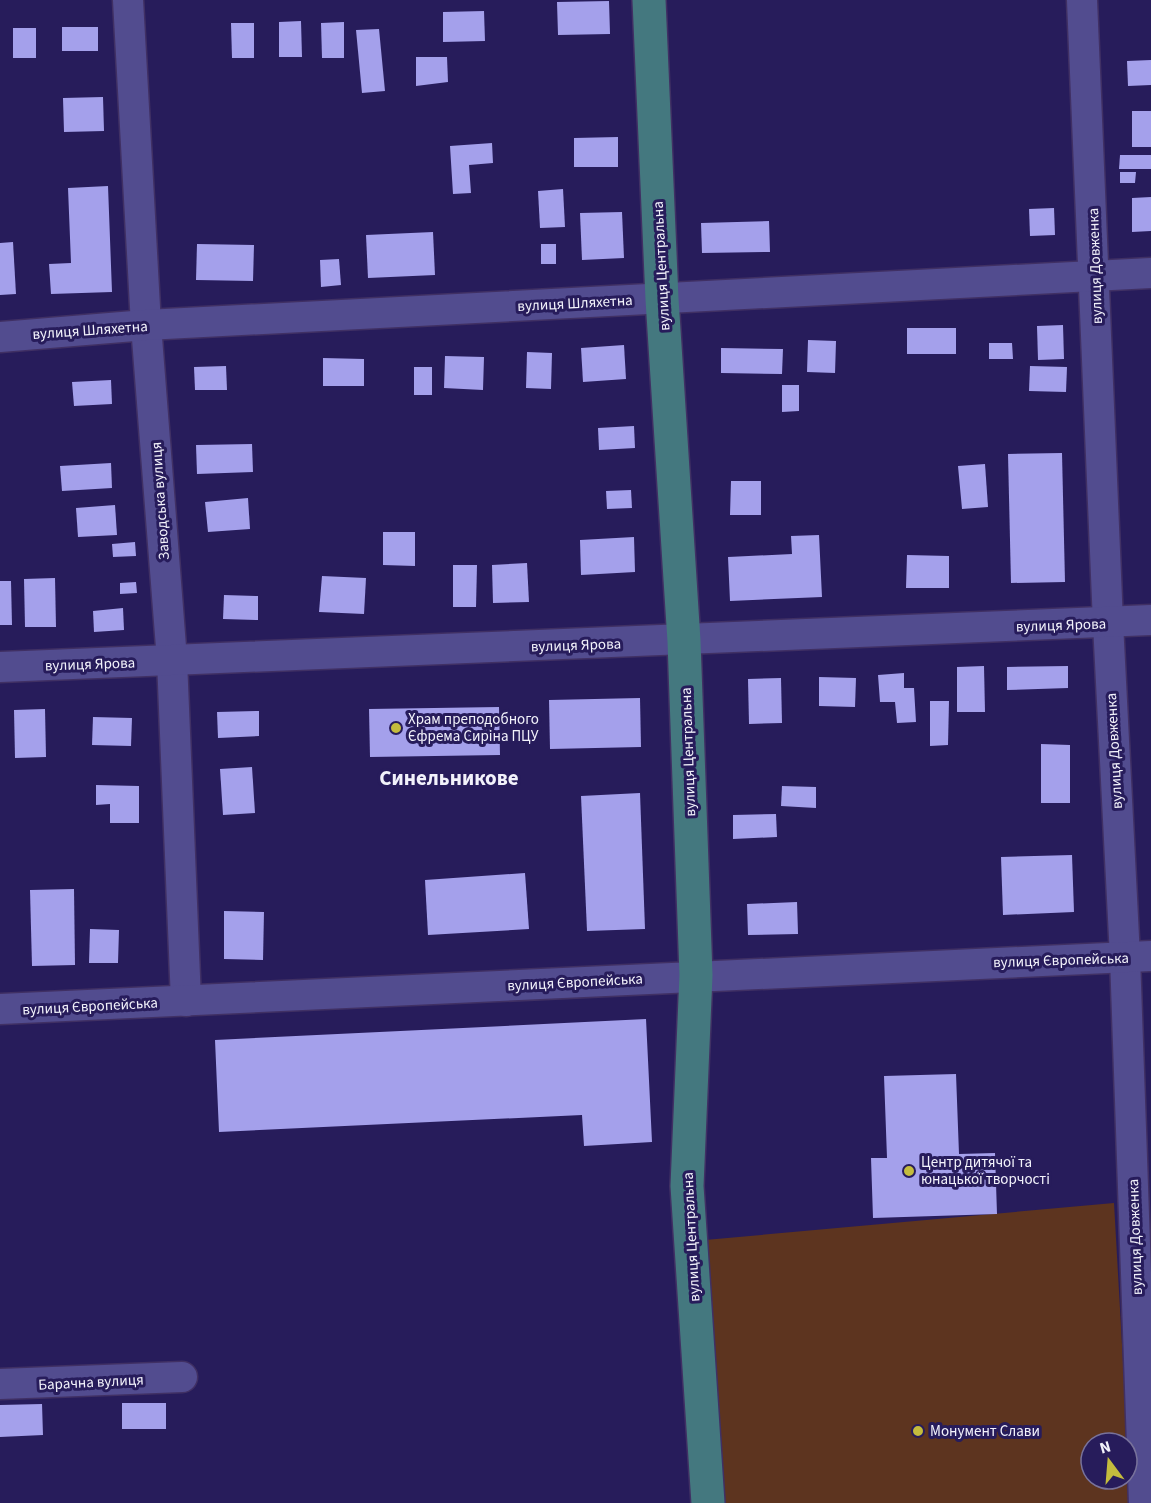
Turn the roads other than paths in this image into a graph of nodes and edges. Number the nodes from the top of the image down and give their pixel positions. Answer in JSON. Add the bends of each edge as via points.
{"nodes":[{"id":1,"x":128,"y":0,"type":"edge"},
{"id":2,"x":649,"y":0,"type":"edge"},
{"id":3,"x":1082,"y":0,"type":"edge"},
{"id":4,"x":1151,"y":273,"type":"edge"},
{"id":5,"x":1095,"y":277,"type":"junction"},
{"id":6,"x":662,"y":299,"type":"junction"},
{"id":7,"x":146,"y":325,"type":"junction"},
{"id":8,"x":0,"y":336,"type":"edge"},
{"id":9,"x":1151,"y":620,"type":"edge"},
{"id":10,"x":1108,"y":623,"type":"junction"},
{"id":11,"x":684,"y":641,"type":"junction"},
{"id":12,"x":172,"y":660,"type":"junction"},
{"id":13,"x":0,"y":667,"type":"edge"},
{"id":14,"x":1138,"y":956,"type":"edge"},
{"id":15,"x":696,"y":975,"type":"junction"},
{"id":16,"x":186,"y":1001,"type":"junction"},
{"id":17,"x":0,"y":1009,"type":"edge"},
{"id":18,"x":182,"y":1377,"type":"dead end"},
{"id":19,"x":0,"y":1384,"type":"edge"},
{"id":20,"x":708,"y":1503,"type":"edge"},
{"id":21,"x":1144,"y":1503,"type":"edge"}],
"edges":[{"from":1,"to":7,"type":"street","name":"Заводська вулиця"},
{"from":2,"to":6,"type":"main road","name":"вулиця Центральна"},
{"from":3,"to":5,"type":"street","name":"вулиця Довженка"},
{"from":4,"to":5,"type":"street","name":"вулиця Шляхетна"},
{"from":5,"to":6,"type":"street","name":"вулиця Шляхетна"},
{"from":5,"to":10,"type":"street","name":"вулиця Довженка"},
{"from":6,"to":7,"type":"street","name":"вулиця Шляхетна"},
{"from":6,"to":11,"type":"main road","name":"вулиця Центральна"},
{"from":7,"to":8,"type":"street","name":"вулиця Шляхетна"},
{"from":7,"to":12,"type":"street","name":"Заводська вулиця"},
{"from":9,"to":10,"type":"street","name":"вулиця Ярова"},
{"from":10,"to":11,"type":"street","name":"вулиця Ярова"},
{"from":10,"to":14,"type":"street","name":"вулиця Довженка"},
{"from":11,"to":12,"type":"street","name":"вулиця Ярова"},
{"from":11,"to":15,"type":"main road","name":"вулиця Центральна"},
{"from":12,"to":13,"type":"street","name":"вулиця Ярова"},
{"from":12,"to":16,"type":"street","name":"Заводська вулиця"},
{"from":14,"to":15,"type":"street","name":"вулиця Європейська"},
{"from":14,"to":21,"type":"street","name":"вулиця Довженка"},
{"from":15,"to":16,"type":"street","name":"вулиця Європейська"},
{"from":15,"to":20,"type":"main road","name":"вулиця Центральна","via":[[687,1186]]},
{"from":16,"to":17,"type":"street","name":"вулиця Європейська"},
{"from":18,"to":19,"type":"street","name":"Барачна вулиця"}]}
